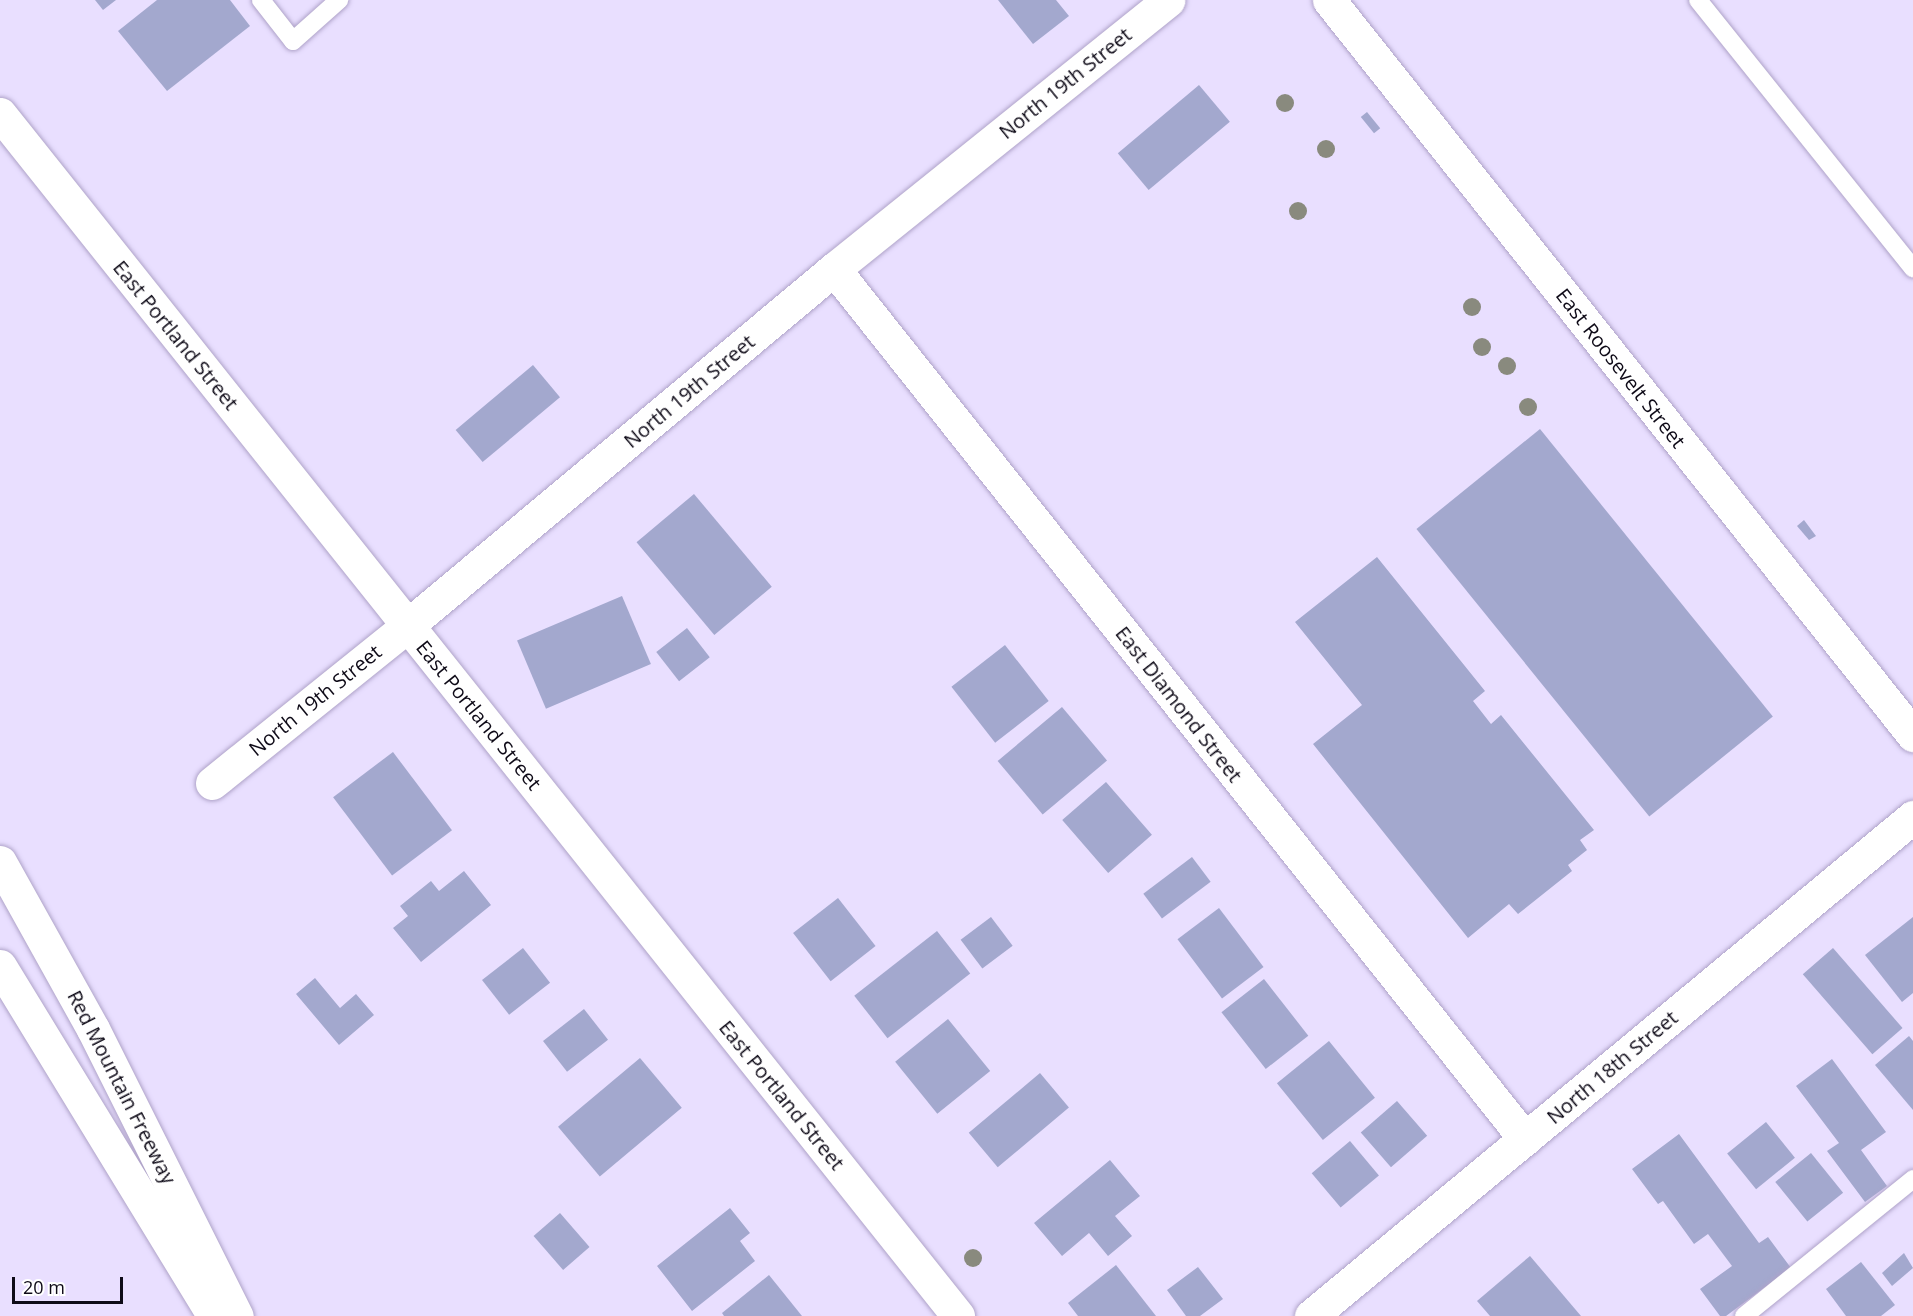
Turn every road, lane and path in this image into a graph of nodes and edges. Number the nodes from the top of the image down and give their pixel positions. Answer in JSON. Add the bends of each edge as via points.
{"nodes":[{"id":1,"x":261,"y":0,"type":"edge"},
{"id":2,"x":339,"y":0,"type":"edge"},
{"id":3,"x":1168,"y":0,"type":"edge"},
{"id":4,"x":1329,"y":0,"type":"edge"},
{"id":5,"x":1698,"y":0,"type":"edge"},
{"id":6,"x":0,"y":114,"type":"edge"},
{"id":7,"x":1913,"y":268,"type":"edge"},
{"id":8,"x":834,"y":269,"type":"junction"},
{"id":9,"x":407,"y":626,"type":"junction"},
{"id":10,"x":1913,"y":735,"type":"edge"},
{"id":11,"x":212,"y":783,"type":"dead end"},
{"id":12,"x":1913,"y":817,"type":"edge"},
{"id":13,"x":0,"y":862,"type":"edge"},
{"id":14,"x":0,"y":966,"type":"edge"},
{"id":15,"x":1525,"y":1139,"type":"junction"},
{"id":16,"x":1913,"y":1179,"type":"edge"},
{"id":17,"x":214,"y":1316,"type":"edge"},
{"id":18,"x":237,"y":1316,"type":"edge"},
{"id":19,"x":958,"y":1316,"type":"edge"},
{"id":20,"x":1311,"y":1316,"type":"edge"},
{"id":21,"x":1744,"y":1316,"type":"edge"}],
"edges":[{"from":1,"to":2,"type":"lane","via":[[293,41]]},
{"from":3,"to":8,"type":"main road","name":"North 19th Street"},
{"from":4,"to":10,"type":"main road","name":"East Roosevelt Street"},
{"from":5,"to":7,"type":"lane"},
{"from":6,"to":9,"type":"main road","name":"East Portland Street"},
{"from":8,"to":9,"type":"main road","name":"North 19th Street"},
{"from":8,"to":15,"type":"main road","name":"East Diamond Street"},
{"from":9,"to":11,"type":"main road","name":"North 19th Street"},
{"from":9,"to":19,"type":"main road","name":"East Portland Street"},
{"from":12,"to":15,"type":"main road","name":"North 18th Street"},
{"from":13,"to":18,"type":"main road","name":"Red Mountain Freeway","via":[[93,1029]]},
{"from":14,"to":17,"type":"main road"},
{"from":15,"to":20,"type":"main road","name":"North 18th Street"},
{"from":16,"to":21,"type":"lane"}]}
